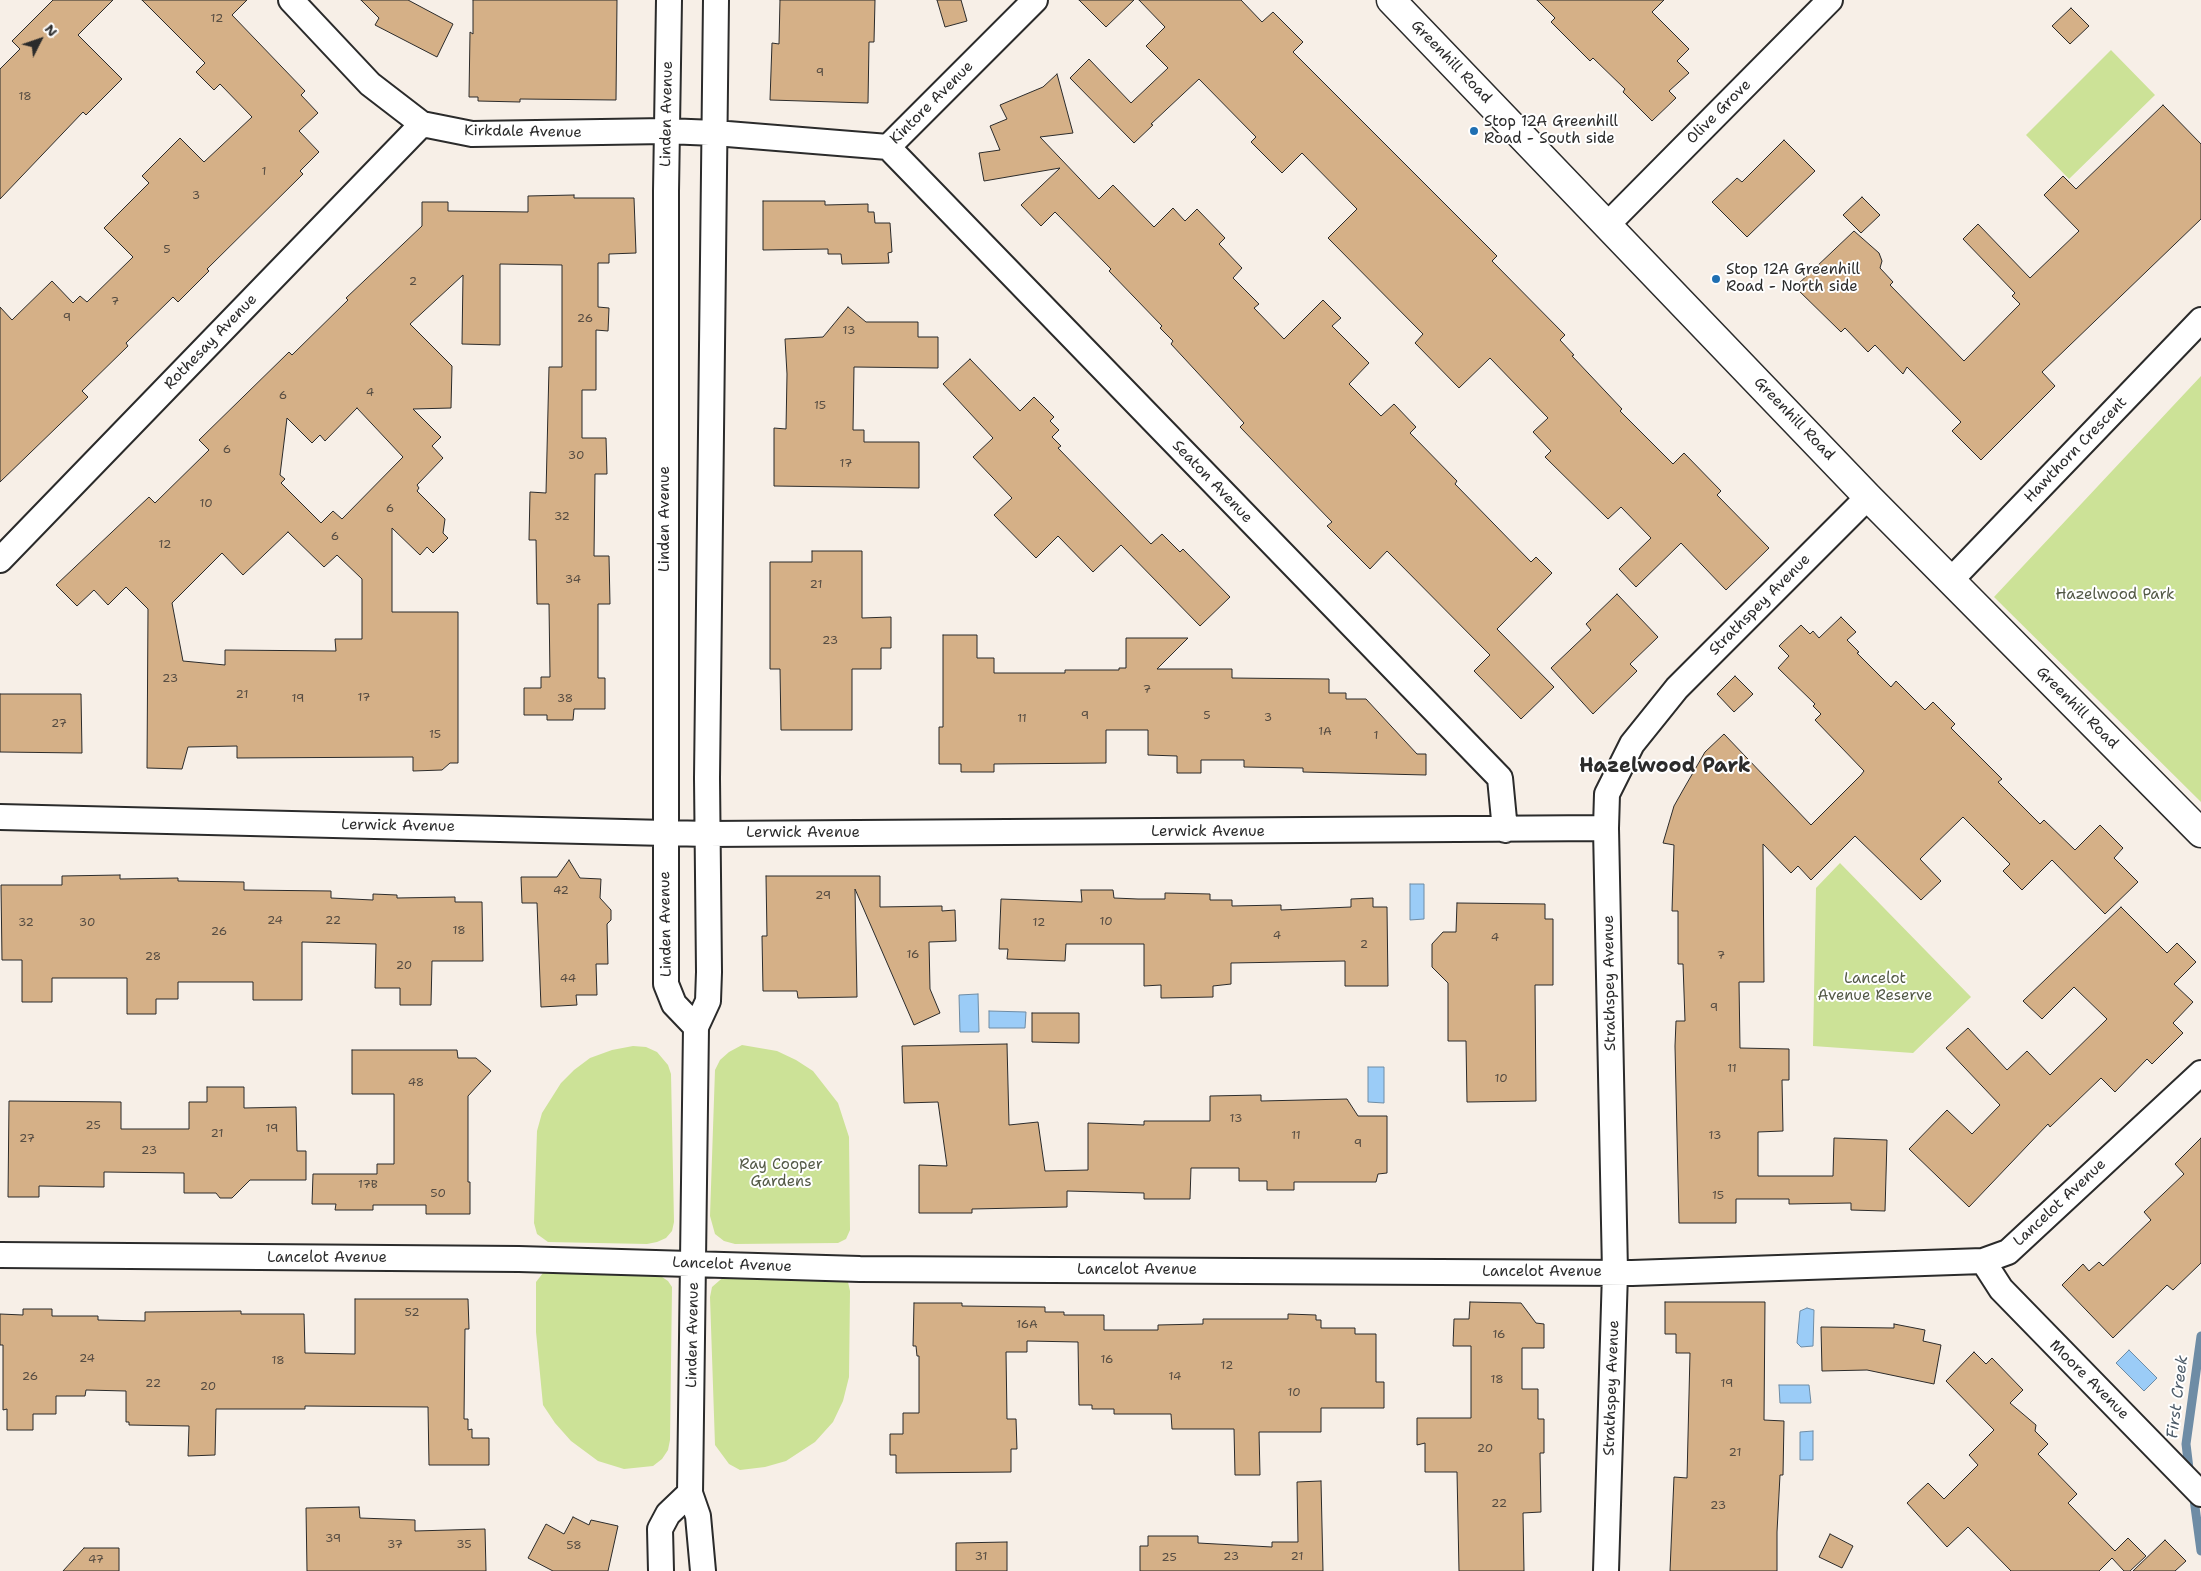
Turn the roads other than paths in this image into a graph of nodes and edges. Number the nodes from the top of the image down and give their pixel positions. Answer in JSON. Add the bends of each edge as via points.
{"nodes":[{"id":1,"x":291,"y":0,"type":"edge"},
{"id":2,"x":669,"y":0,"type":"edge"},
{"id":3,"x":716,"y":0,"type":"edge"},
{"id":4,"x":1035,"y":0,"type":"edge"},
{"id":5,"x":1391,"y":0,"type":"edge"},
{"id":6,"x":1830,"y":0,"type":"edge"},
{"id":7,"x":422,"y":124,"type":"junction"},
{"id":8,"x":666,"y":131,"type":"junction"},
{"id":9,"x":715,"y":133,"type":"junction"},
{"id":10,"x":888,"y":147,"type":"junction"},
{"id":11,"x":1608,"y":224,"type":"junction"},
{"id":12,"x":2201,"y":320,"type":"edge"},
{"id":13,"x":1868,"y":497,"type":"junction"},
{"id":14,"x":0,"y":560,"type":"edge"},
{"id":15,"x":1951,"y":580,"type":"junction"},
{"id":16,"x":0,"y":817,"type":"edge"},
{"id":17,"x":1606,"y":828,"type":"junction"},
{"id":18,"x":1505,"y":830,"type":"junction"},
{"id":19,"x":665,"y":832,"type":"junction"},
{"id":20,"x":2201,"y":833,"type":"edge"},
{"id":21,"x":708,"y":834,"type":"junction"},
{"id":22,"x":696,"y":1028,"type":"junction"},
{"id":23,"x":2201,"y":1073,"type":"edge"},
{"id":24,"x":0,"y":1255,"type":"edge"},
{"id":25,"x":1983,"y":1261,"type":"junction"},
{"id":26,"x":695,"y":1264,"type":"junction"},
{"id":27,"x":1615,"y":1272,"type":"junction"},
{"id":28,"x":690,"y":1493,"type":"junction"},
{"id":29,"x":2201,"y":1494,"type":"edge"},
{"id":30,"x":661,"y":1571,"type":"edge"},
{"id":31,"x":703,"y":1571,"type":"edge"},
{"id":32,"x":1606,"y":1571,"type":"edge"}],
"edges":[{"from":1,"to":7,"type":"street","name":"Kirkdale Avenue","via":[[370,84]]},
{"from":2,"to":8,"type":"street","name":"Linden Avenue"},
{"from":3,"to":9,"type":"street","name":"Linden Avenue"},
{"from":4,"to":10,"type":"street","name":"Kintore Avenue"},
{"from":5,"to":11,"type":"main road","name":"Greenhill Road"},
{"from":6,"to":11,"type":"street","name":"Olive Grove"},
{"from":7,"to":8,"type":"street","name":"Kirkdale Avenue","via":[[472,134]]},
{"from":7,"to":14,"type":"street","name":"Rothesay Avenue"},
{"from":8,"to":9,"type":"street","name":"Kirkdale Avenue"},
{"from":8,"to":19,"type":"street","name":"Linden Avenue"},
{"from":9,"to":10,"type":"street","name":"Kintore Avenue"},
{"from":9,"to":21,"type":"street","name":"Linden Avenue"},
{"from":10,"to":18,"type":"street","name":"Seaton Avenue","via":[[1500,778]]},
{"from":11,"to":13,"type":"main road","name":"Greenhill Road"},
{"from":12,"to":15,"type":"street","name":"Hawthorn Crescent"},
{"from":13,"to":15,"type":"main road","name":"Greenhill Road"},
{"from":13,"to":17,"type":"street","name":"Strathspey Avenue","via":[[1676,688],[1632,744],[1607,794]]},
{"from":15,"to":20,"type":"main road","name":"Greenhill Road"},
{"from":16,"to":19,"type":"street","name":"Lerwick Avenue"},
{"from":17,"to":18,"type":"street","name":"Lerwick Avenue"},
{"from":17,"to":27,"type":"street","name":"Strathspey Avenue"},
{"from":18,"to":21,"type":"street","name":"Lerwick Avenue"},
{"from":19,"to":21,"type":"street","name":"Lerwick Avenue"},
{"from":19,"to":22,"type":"street","name":"Linden Avenue","via":[[666,984],[674,1004]]},
{"from":21,"to":22,"type":"street","name":"Linden Avenue","via":[[708,1001]]},
{"from":22,"to":26,"type":"street","name":"Linden Avenue"},
{"from":23,"to":25,"type":"street","name":"Lancelot Avenue","via":[[2008,1252]]},
{"from":24,"to":26,"type":"street","name":"Lancelot Avenue","via":[[519,1259]]},
{"from":25,"to":27,"type":"street","name":"Lancelot Avenue"},
{"from":25,"to":29,"type":"street","name":"Moore Avenue","via":[[2008,1296]]},
{"from":26,"to":27,"type":"street","name":"Lancelot Avenue","via":[[860,1269]]},
{"from":26,"to":28,"type":"street","name":"Linden Avenue"},
{"from":27,"to":32,"type":"street","name":"Strathspey Avenue"},
{"from":28,"to":30,"type":"street","via":[[668,1514],[660,1529]]},
{"from":28,"to":31,"type":"street","name":"Linden Avenue","via":[[698,1516]]}]}
